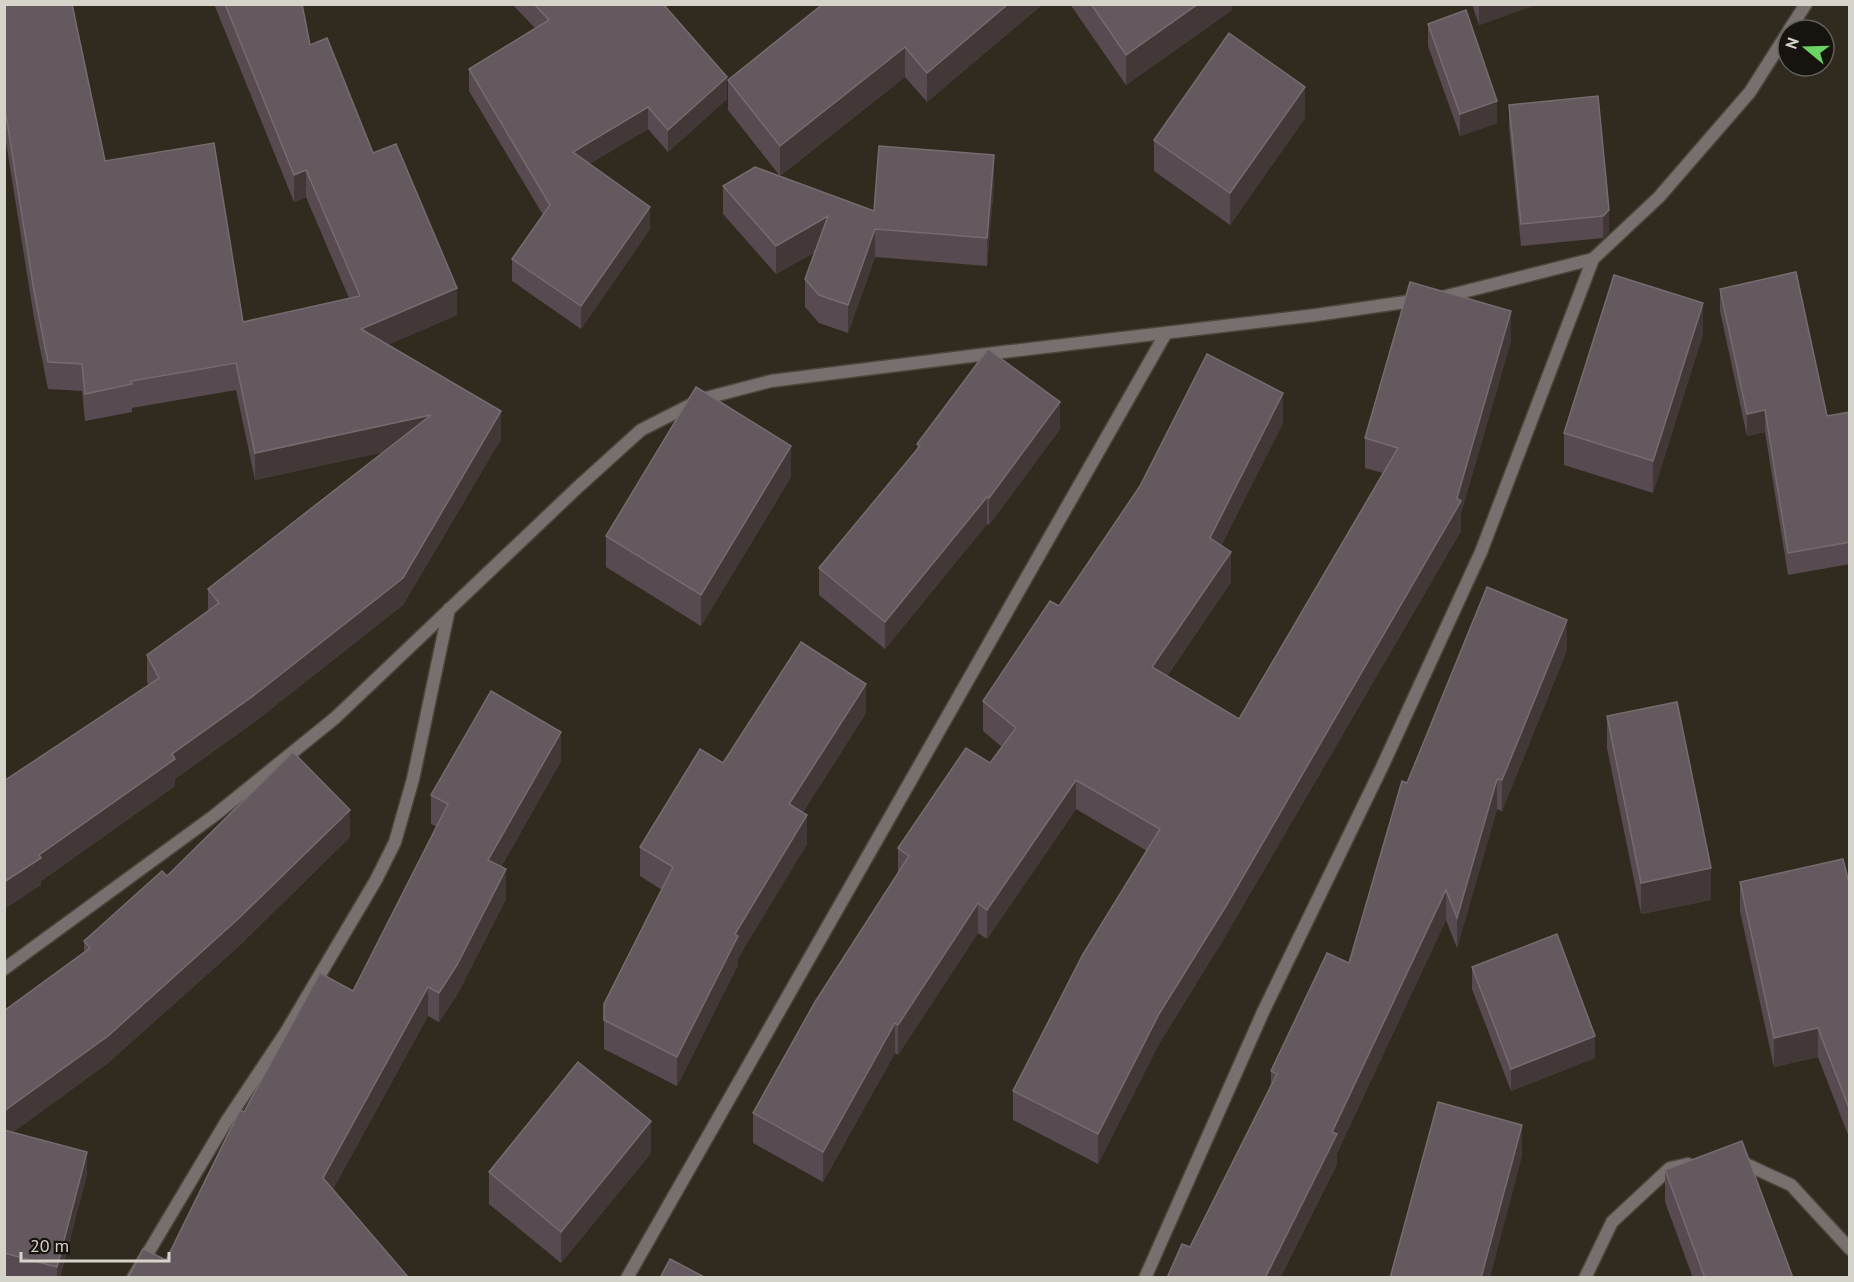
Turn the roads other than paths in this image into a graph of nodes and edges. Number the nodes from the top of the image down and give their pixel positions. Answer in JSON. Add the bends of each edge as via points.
{"nodes":[{"id":1,"x":1806,"y":4,"type":"edge"},
{"id":2,"x":1797,"y":18,"type":"edge"},
{"id":3,"x":1776,"y":50,"type":"edge"},
{"id":4,"x":1593,"y":259,"type":"junction"},
{"id":5,"x":1166,"y":333,"type":"junction"},
{"id":6,"x":449,"y":609,"type":"junction"},
{"id":7,"x":4,"y":969,"type":"edge"},
{"id":8,"x":1721,"y":1159,"type":"edge"},
{"id":9,"x":1700,"y":1162,"type":"edge"},
{"id":10,"x":1850,"y":1249,"type":"edge"},
{"id":11,"x":133,"y":1278,"type":"edge"},
{"id":12,"x":627,"y":1278,"type":"edge"},
{"id":13,"x":1145,"y":1278,"type":"edge"},
{"id":14,"x":1585,"y":1278,"type":"edge"}],
"edges":[{"from":1,"to":2,"type":"street"},
{"from":3,"to":4,"type":"street","via":[[1743,100],[1659,197]]},
{"from":4,"to":5,"type":"street","via":[[1448,296]]},
{"from":4,"to":13,"type":"street","via":[[1480,552],[1382,767],[1263,1011]]},
{"from":5,"to":6,"type":"street","via":[[771,381],[702,399],[641,430]]},
{"from":5,"to":12,"type":"street"},
{"from":6,"to":7,"type":"street","via":[[335,718],[215,815]]},
{"from":6,"to":11,"type":"street","via":[[413,779],[395,842],[286,1032],[226,1122]]},
{"from":8,"to":10,"type":"street","via":[[1731,1157],[1791,1185]]},
{"from":9,"to":14,"type":"street","via":[[1670,1168],[1612,1222]]}]}
